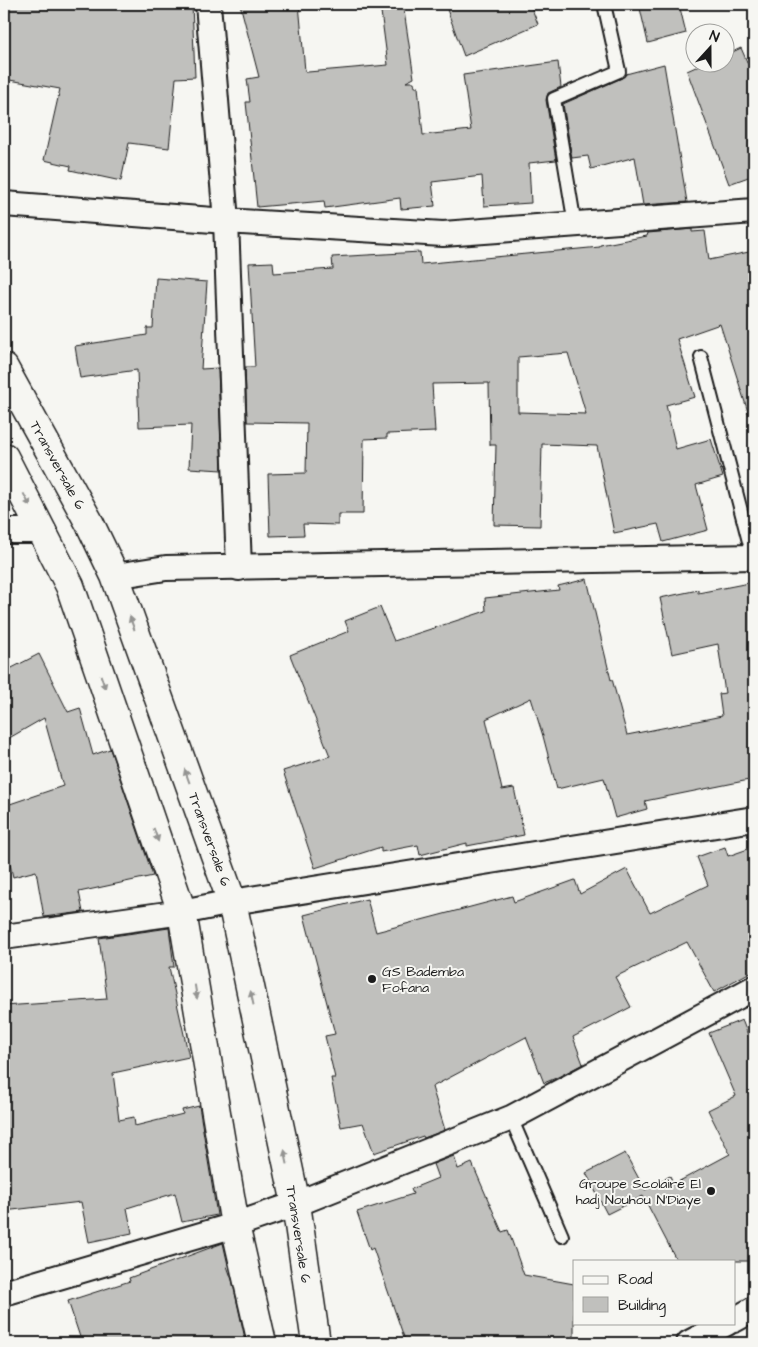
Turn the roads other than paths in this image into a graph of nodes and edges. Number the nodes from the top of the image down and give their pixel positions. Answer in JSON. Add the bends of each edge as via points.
{"nodes":[{"id":1,"x":208,"y":4,"type":"edge"},
{"id":2,"x":604,"y":4,"type":"edge"},
{"id":3,"x":4,"y":204,"type":"edge"},
{"id":4,"x":754,"y":211,"type":"edge"},
{"id":5,"x":226,"y":221,"type":"junction"},
{"id":6,"x":574,"y":225,"type":"junction"},
{"id":7,"x":701,"y":357,"type":"dead end"},
{"id":8,"x":4,"y":368,"type":"edge"},
{"id":9,"x":4,"y":457,"type":"edge"},
{"id":10,"x":4,"y":531,"type":"edge"},
{"id":11,"x":43,"y":531,"type":"junction"},
{"id":12,"x":753,"y":557,"type":"edge"},
{"id":13,"x":239,"y":568,"type":"junction"},
{"id":14,"x":115,"y":576,"type":"junction"},
{"id":15,"x":754,"y":819,"type":"edge"},
{"id":16,"x":232,"y":902,"type":"junction"},
{"id":17,"x":182,"y":912,"type":"junction"},
{"id":18,"x":4,"y":937,"type":"edge"},
{"id":19,"x":754,"y":988,"type":"edge"},
{"id":20,"x":511,"y":1118,"type":"junction"},
{"id":21,"x":296,"y":1204,"type":"junction"},
{"id":22,"x":235,"y":1225,"type":"junction"},
{"id":23,"x":562,"y":1236,"type":"dead end"},
{"id":24,"x":4,"y":1293,"type":"edge"},
{"id":25,"x":754,"y":1309,"type":"edge"},
{"id":26,"x":736,"y":1319,"type":"edge"},
{"id":27,"x":725,"y":1324,"type":"edge"},
{"id":28,"x":262,"y":1343,"type":"edge"},
{"id":29,"x":316,"y":1343,"type":"edge"},
{"id":30,"x":689,"y":1343,"type":"edge"}],
"edges":[{"from":1,"to":5,"type":"street"},
{"from":2,"to":6,"type":"lane","via":[[619,71],[554,99]]},
{"from":3,"to":5,"type":"street"},
{"from":4,"to":6,"type":"street"},
{"from":5,"to":6,"type":"street","via":[[443,234]]},
{"from":5,"to":13,"type":"street"},
{"from":7,"to":12,"type":"lane"},
{"from":8,"to":14,"type":"main road","name":"Transversale 6"},
{"from":9,"to":11,"type":"main road","one_way":true},
{"from":10,"to":11,"type":"street"},
{"from":11,"to":17,"type":"main road","one_way":true,"via":[[70,586]]},
{"from":12,"to":13,"type":"street"},
{"from":13,"to":14,"type":"street","via":[[166,568]]},
{"from":16,"to":14,"type":"main road","name":"Transversale 6","one_way":true},
{"from":15,"to":16,"type":"street"},
{"from":16,"to":17,"type":"street"},
{"from":21,"to":16,"type":"main road","name":"Transversale 6","one_way":true},
{"from":17,"to":18,"type":"street"},
{"from":17,"to":22,"type":"main road","one_way":true},
{"from":19,"to":20,"type":"street"},
{"from":20,"to":21,"type":"street"},
{"from":20,"to":23,"type":"lane"},
{"from":21,"to":22,"type":"street"},
{"from":21,"to":29,"type":"main road","name":"Transversale 6"},
{"from":22,"to":24,"type":"street"},
{"from":22,"to":28,"type":"main road"},
{"from":25,"to":26,"type":"street"},
{"from":27,"to":30,"type":"street"}]}
